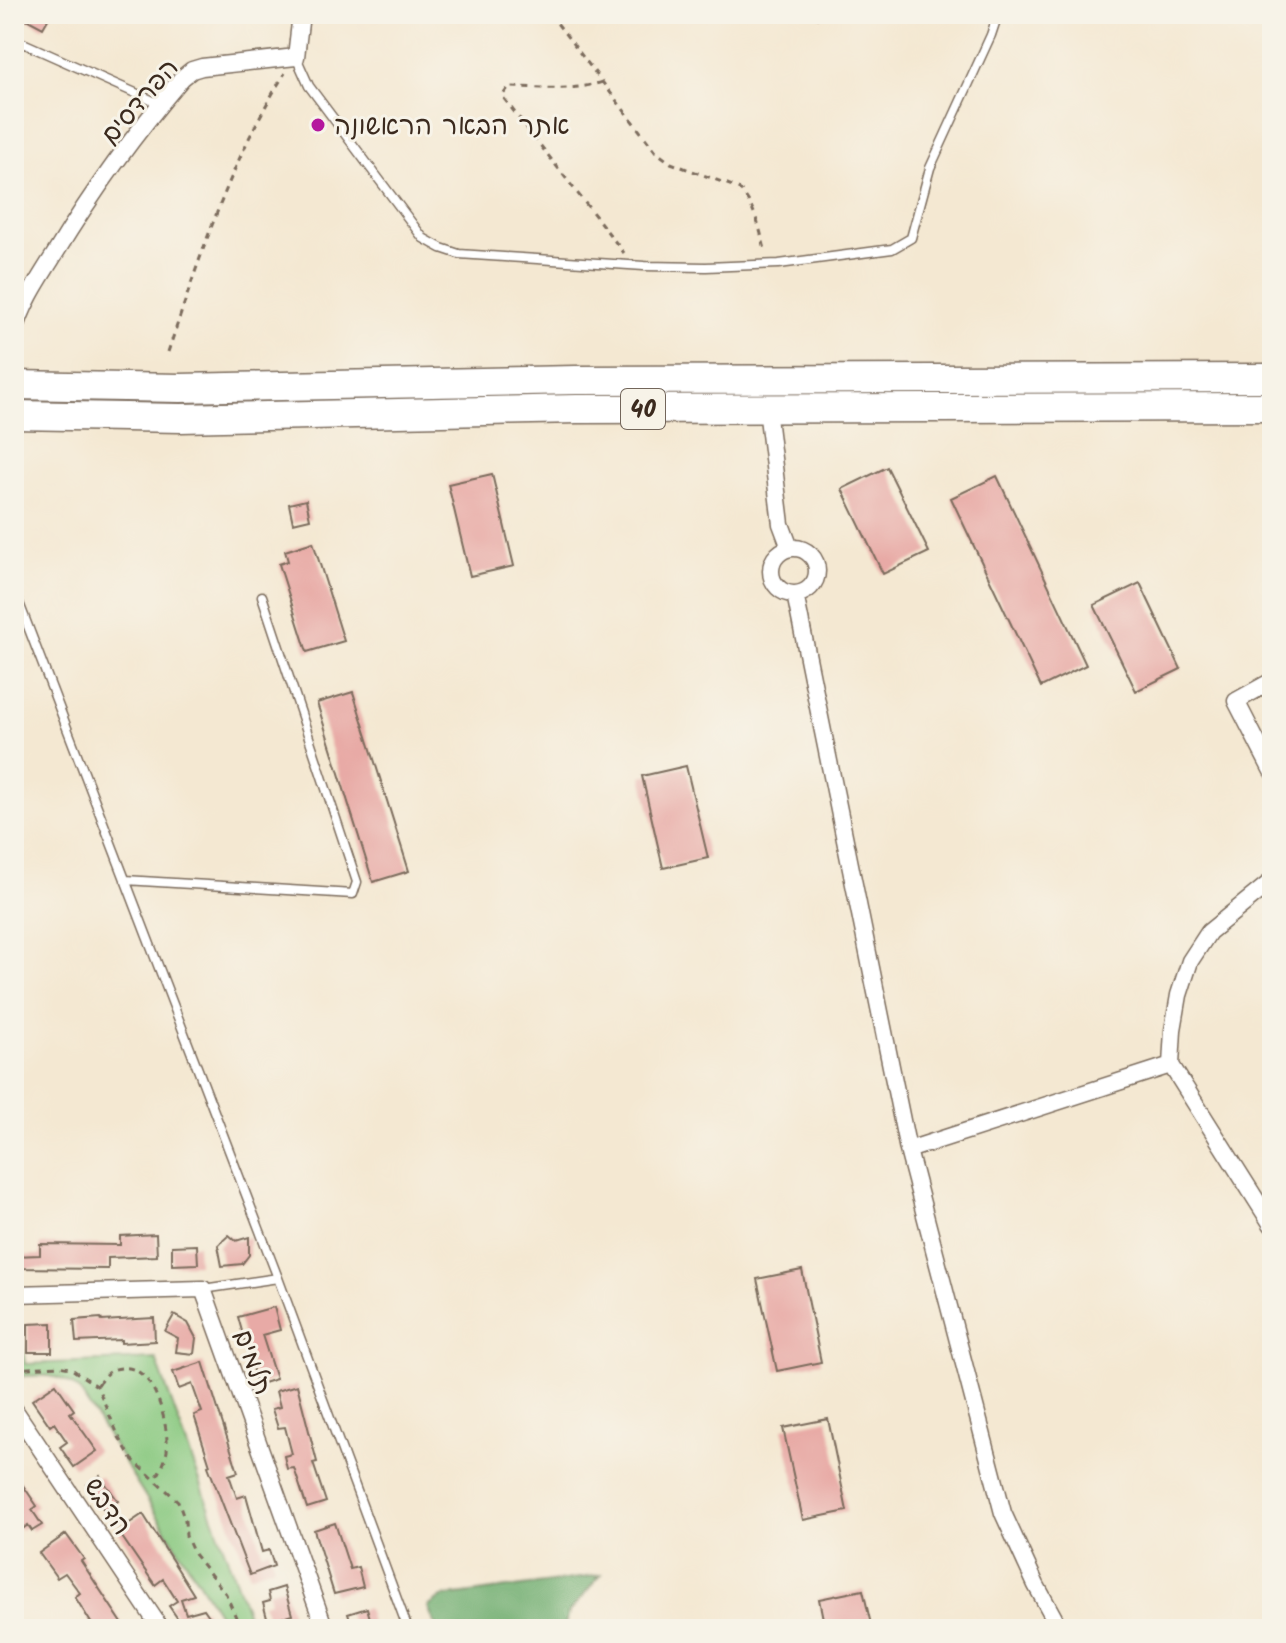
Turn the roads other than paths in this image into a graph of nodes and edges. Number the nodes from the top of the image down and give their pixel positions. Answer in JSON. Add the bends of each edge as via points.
{"nodes":[{"id":1,"x":301,"y":14,"type":"edge"},
{"id":2,"x":998,"y":14,"type":"edge"},
{"id":3,"x":14,"y":39,"type":"edge"},
{"id":4,"x":296,"y":57,"type":"junction"},
{"id":5,"x":161,"y":105,"type":"junction"},
{"id":6,"x":14,"y":334,"type":"edge"},
{"id":7,"x":1272,"y":378,"type":"edge"},
{"id":8,"x":14,"y":385,"type":"edge"},
{"id":9,"x":1272,"y":407,"type":"edge"},
{"id":10,"x":767,"y":409,"type":"junction"},
{"id":11,"x":14,"y":415,"type":"edge"},
{"id":12,"x":790,"y":548,"type":"junction"},
{"id":13,"x":14,"y":590,"type":"edge"},
{"id":14,"x":795,"y":594,"type":"junction"},
{"id":15,"x":262,"y":596,"type":"dead end"},
{"id":16,"x":1272,"y":681,"type":"edge"},
{"id":17,"x":1272,"y":771,"type":"edge"},
{"id":18,"x":125,"y":880,"type":"junction"},
{"id":19,"x":1272,"y":881,"type":"edge"},
{"id":20,"x":1171,"y":1065,"type":"junction"},
{"id":21,"x":908,"y":1150,"type":"junction"},
{"id":22,"x":1272,"y":1225,"type":"edge"},
{"id":23,"x":278,"y":1278,"type":"junction"},
{"id":24,"x":203,"y":1289,"type":"junction"},
{"id":25,"x":14,"y":1294,"type":"edge"},
{"id":26,"x":14,"y":1409,"type":"edge"},
{"id":27,"x":161,"y":1629,"type":"edge"},
{"id":28,"x":325,"y":1629,"type":"edge"},
{"id":29,"x":408,"y":1629,"type":"edge"},
{"id":30,"x":1060,"y":1629,"type":"edge"}],
"edges":[{"from":1,"to":4,"type":"street"},
{"from":2,"to":4,"type":"lane","via":[[930,168],[911,238],[892,249],[769,264],[634,265],[459,254],[441,248],[423,238],[309,86]]},
{"from":3,"to":5,"type":"lane"},
{"from":4,"to":5,"type":"street","name":"הפרדסים","via":[[192,70]]},
{"from":5,"to":6,"type":"street","name":"הפרדסים","via":[[89,202],[24,305]]},
{"from":7,"to":8,"type":"highway","number":"40"},
{"from":9,"to":10,"type":"highway","number":"40"},
{"from":10,"to":11,"type":"highway","number":"40","via":[[181,418]]},
{"from":10,"to":12,"type":"street","via":[[781,524]]},
{"from":12,"to":14,"type":"street","via":[[777,555],[771,569],[780,590]]},
{"from":12,"to":14,"type":"street","via":[[811,555],[818,568],[814,583]]},
{"from":13,"to":18,"type":"lane"},
{"from":14,"to":21,"type":"street"},
{"from":15,"to":18,"type":"lane","via":[[357,882],[353,894]]},
{"from":16,"to":17,"type":"street","via":[[1236,701]]},
{"from":18,"to":23,"type":"lane"},
{"from":19,"to":20,"type":"street","via":[[1209,932],[1190,961],[1177,1006]]},
{"from":20,"to":21,"type":"street"},
{"from":20,"to":22,"type":"street"},
{"from":21,"to":30,"type":"street","via":[[1003,1513]]},
{"from":23,"to":24,"type":"lane"},
{"from":23,"to":29,"type":"lane"},
{"from":24,"to":25,"type":"street"},
{"from":24,"to":28,"type":"street","name":"תלמים"},
{"from":26,"to":27,"type":"street","name":"הדבש"}]}
